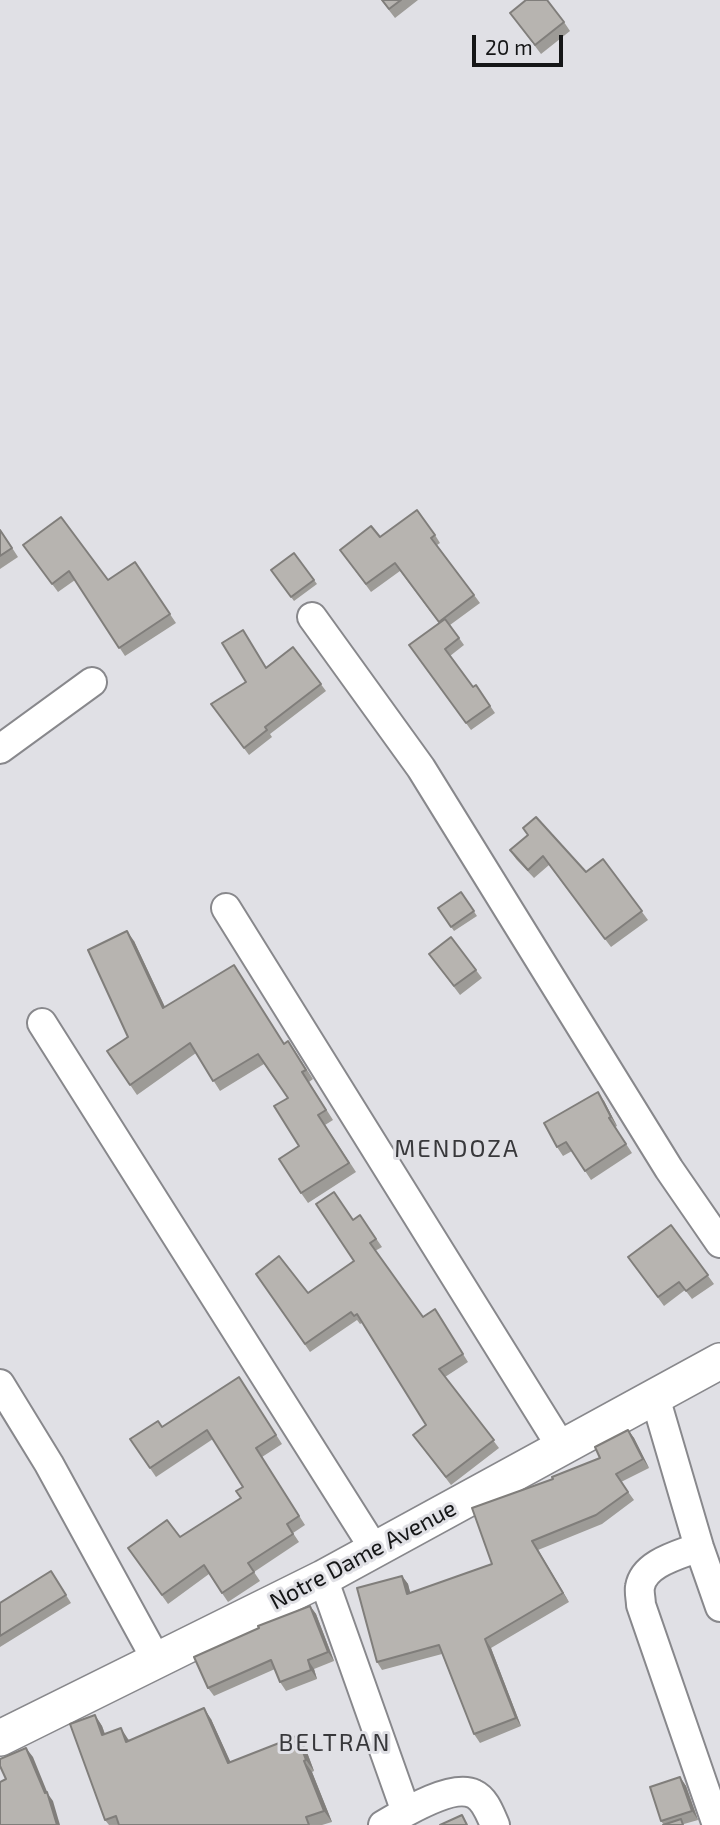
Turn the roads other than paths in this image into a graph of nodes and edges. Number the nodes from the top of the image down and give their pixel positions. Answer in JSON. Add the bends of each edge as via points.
{"nodes":[{"id":1,"x":312,"y":617,"type":"dead end"},
{"id":2,"x":92,"y":682,"type":"dead end"},
{"id":3,"x":0,"y":749,"type":"edge"},
{"id":4,"x":226,"y":908,"type":"dead end"},
{"id":5,"x":42,"y":1023,"type":"dead end"},
{"id":6,"x":720,"y":1243,"type":"edge"},
{"id":7,"x":720,"y":1361,"type":"edge"},
{"id":8,"x":0,"y":1384,"type":"edge"},
{"id":9,"x":655,"y":1397,"type":"junction"},
{"id":10,"x":562,"y":1448,"type":"junction"},
{"id":11,"x":699,"y":1547,"type":"junction"},
{"id":12,"x":375,"y":1550,"type":"junction"},
{"id":13,"x":323,"y":1578,"type":"junction"},
{"id":14,"x":720,"y":1607,"type":"edge"},
{"id":15,"x":157,"y":1661,"type":"junction"},
{"id":16,"x":0,"y":1738,"type":"edge"},
{"id":17,"x":395,"y":1818,"type":"edge"},
{"id":18,"x":495,"y":1825,"type":"edge"},
{"id":19,"x":718,"y":1825,"type":"edge"}],
"edges":[{"from":1,"to":6,"type":"street","via":[[421,768]]},
{"from":2,"to":3,"type":"street"},
{"from":4,"to":10,"type":"street"},
{"from":5,"to":12,"type":"street"},
{"from":7,"to":9,"type":"street","name":"Notre Dame Avenue"},
{"from":8,"to":15,"type":"street"},
{"from":9,"to":10,"type":"street","name":"Notre Dame Avenue"},
{"from":9,"to":11,"type":"street"},
{"from":10,"to":12,"type":"street","name":"Notre Dame Avenue"},
{"from":11,"to":14,"type":"street"},
{"from":11,"to":19,"type":"street","via":[[645,1575],[641,1605]]},
{"from":12,"to":13,"type":"street","name":"Notre Dame Avenue"},
{"from":13,"to":15,"type":"street","name":"Notre Dame Avenue"},
{"from":13,"to":17,"type":"street"},
{"from":15,"to":16,"type":"street","name":"Notre Dame Avenue"},
{"from":17,"to":18,"type":"street","via":[[455,1792],[472,1793]]}]}
